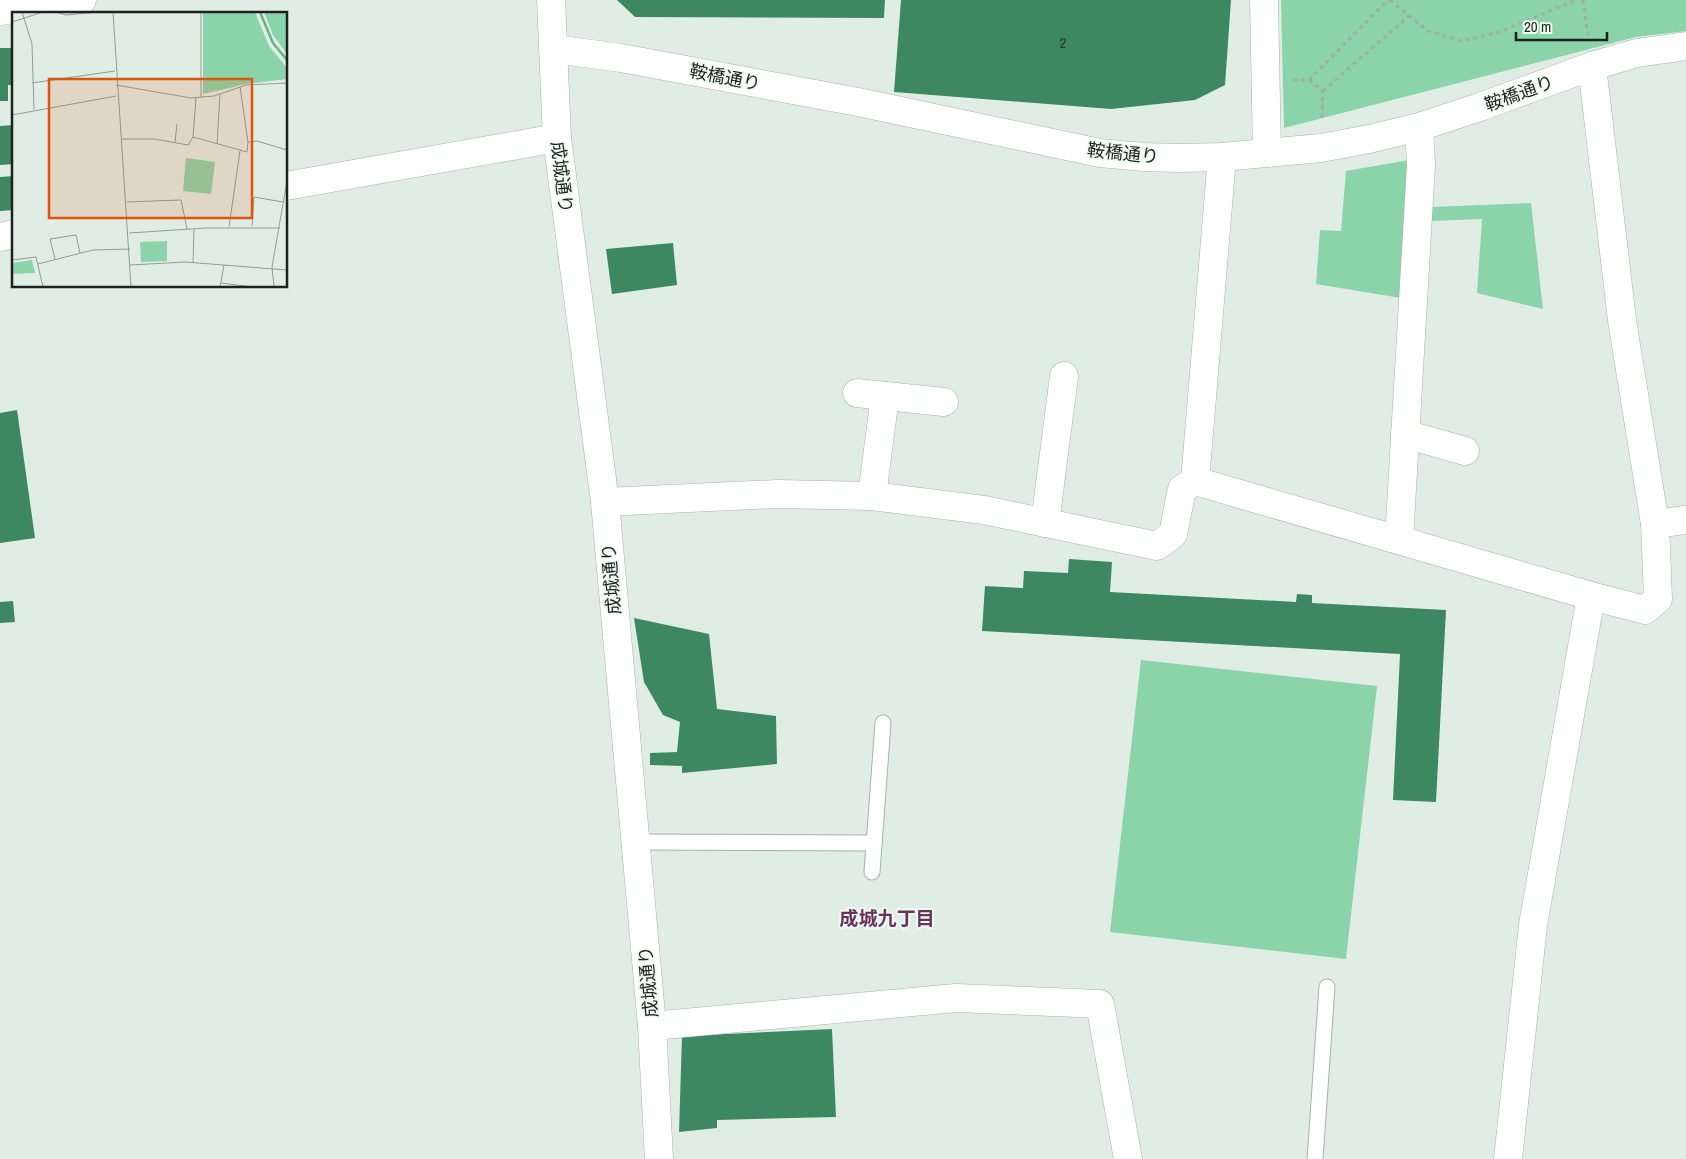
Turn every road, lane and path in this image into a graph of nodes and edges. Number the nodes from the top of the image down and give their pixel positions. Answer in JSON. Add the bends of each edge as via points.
{"nodes":[{"id":1,"x":82,"y":0,"type":"edge"},
{"id":2,"x":551,"y":0,"type":"edge"},
{"id":3,"x":1264,"y":0,"type":"edge"},
{"id":4,"x":1389,"y":0,"type":"edge"},
{"id":5,"x":1576,"y":0,"type":"edge"},
{"id":6,"x":1584,"y":0,"type":"edge"},
{"id":7,"x":0,"y":11,"type":"edge"},
{"id":8,"x":1409,"y":16,"type":"junction"},
{"id":9,"x":1686,"y":46,"type":"edge"},
{"id":10,"x":554,"y":49,"type":"junction"},
{"id":11,"x":1592,"y":66,"type":"junction"},
{"id":12,"x":1265,"y":79,"type":"junction"},
{"id":13,"x":1309,"y":80,"type":"junction"},
{"id":14,"x":1323,"y":91,"type":"junction"},
{"id":15,"x":1419,"y":127,"type":"junction"},
{"id":16,"x":556,"y":138,"type":"junction"},
{"id":17,"x":1321,"y":148,"type":"junction"},
{"id":18,"x":1267,"y":153,"type":"junction"},
{"id":19,"x":1222,"y":157,"type":"junction"},
{"id":20,"x":288,"y":186,"type":"edge"},
{"id":21,"x":1064,"y":376,"type":"dead end"},
{"id":22,"x":857,"y":393,"type":"dead end"},
{"id":23,"x":885,"y":396,"type":"junction"},
{"id":24,"x":944,"y":402,"type":"dead end"},
{"id":25,"x":1405,"y":434,"type":"junction"},
{"id":26,"x":1465,"y":451,"type":"dead end"},
{"id":27,"x":1194,"y":481,"type":"junction"},
{"id":28,"x":872,"y":496,"type":"junction"},
{"id":29,"x":605,"y":502,"type":"junction"},
{"id":30,"x":1686,"y":520,"type":"edge"},
{"id":31,"x":1044,"y":523,"type":"junction"},
{"id":32,"x":1655,"y":524,"type":"junction"},
{"id":33,"x":1399,"y":540,"type":"junction"},
{"id":34,"x":1591,"y":596,"type":"junction"},
{"id":35,"x":883,"y":722,"type":"dead end"},
{"id":36,"x":635,"y":842,"type":"junction"},
{"id":37,"x":874,"y":843,"type":"junction"},
{"id":38,"x":872,"y":872,"type":"dead end"},
{"id":39,"x":1327,"y":987,"type":"dead end"},
{"id":40,"x":652,"y":1026,"type":"junction"},
{"id":41,"x":660,"y":1159,"type":"edge"},
{"id":42,"x":1128,"y":1159,"type":"edge"},
{"id":43,"x":1315,"y":1159,"type":"edge"},
{"id":44,"x":1508,"y":1159,"type":"edge"}],
"edges":[{"from":1,"to":7,"type":"street"},
{"from":2,"to":10,"type":"street","name":"成城通り"},
{"from":3,"to":12,"type":"street"},
{"from":4,"to":8,"type":"path"},
{"from":4,"to":13,"type":"path"},
{"from":5,"to":8,"type":"path","via":[[1497,33],[1461,41],[1428,31]]},
{"from":6,"to":11,"type":"path"},
{"from":8,"to":14,"type":"path"},
{"from":9,"to":11,"type":"street","name":"鞍橋通り","via":[[1637,52]]},
{"from":10,"to":16,"type":"street","name":"成城通り"},
{"from":10,"to":19,"type":"street","name":"鞍橋通り","via":[[621,58],[830,97],[1100,152],[1144,157]]},
{"from":11,"to":15,"type":"street","name":"鞍橋通り"},
{"from":11,"to":32,"type":"street","via":[[1622,320]]},
{"from":12,"to":13,"type":"path"},
{"from":12,"to":18,"type":"street"},
{"from":13,"to":14,"type":"path"},
{"from":14,"to":17,"type":"path"},
{"from":15,"to":17,"type":"street","name":"鞍橋通り"},
{"from":15,"to":25,"type":"street","via":[[1421,165]]},
{"from":16,"to":20,"type":"street"},
{"from":16,"to":29,"type":"street","name":"成城通り"},
{"from":17,"to":18,"type":"street","name":"鞍橋通り"},
{"from":18,"to":19,"type":"street","name":"鞍橋通り"},
{"from":19,"to":27,"type":"street"},
{"from":21,"to":31,"type":"street"},
{"from":22,"to":23,"type":"street"},
{"from":23,"to":24,"type":"street"},
{"from":23,"to":28,"type":"street"},
{"from":25,"to":26,"type":"street"},
{"from":25,"to":33,"type":"street"},
{"from":27,"to":31,"type":"street","via":[[1182,488],[1173,534],[1157,546]]},
{"from":27,"to":33,"type":"street"},
{"from":28,"to":29,"type":"street","via":[[777,494]]},
{"from":28,"to":31,"type":"street","via":[[984,510]]},
{"from":29,"to":36,"type":"street","name":"成城通り"},
{"from":30,"to":32,"type":"street"},
{"from":32,"to":34,"type":"street","via":[[1658,599],[1645,610]]},
{"from":33,"to":34,"type":"street"},
{"from":34,"to":44,"type":"street","via":[[1533,925]]},
{"from":35,"to":37,"type":"lane"},
{"from":36,"to":37,"type":"lane"},
{"from":36,"to":40,"type":"street","name":"成城通り"},
{"from":37,"to":38,"type":"lane"},
{"from":39,"to":43,"type":"lane"},
{"from":40,"to":41,"type":"street","name":"成城通り"},
{"from":40,"to":42,"type":"street","via":[[956,998],[1100,1004]]}]}
